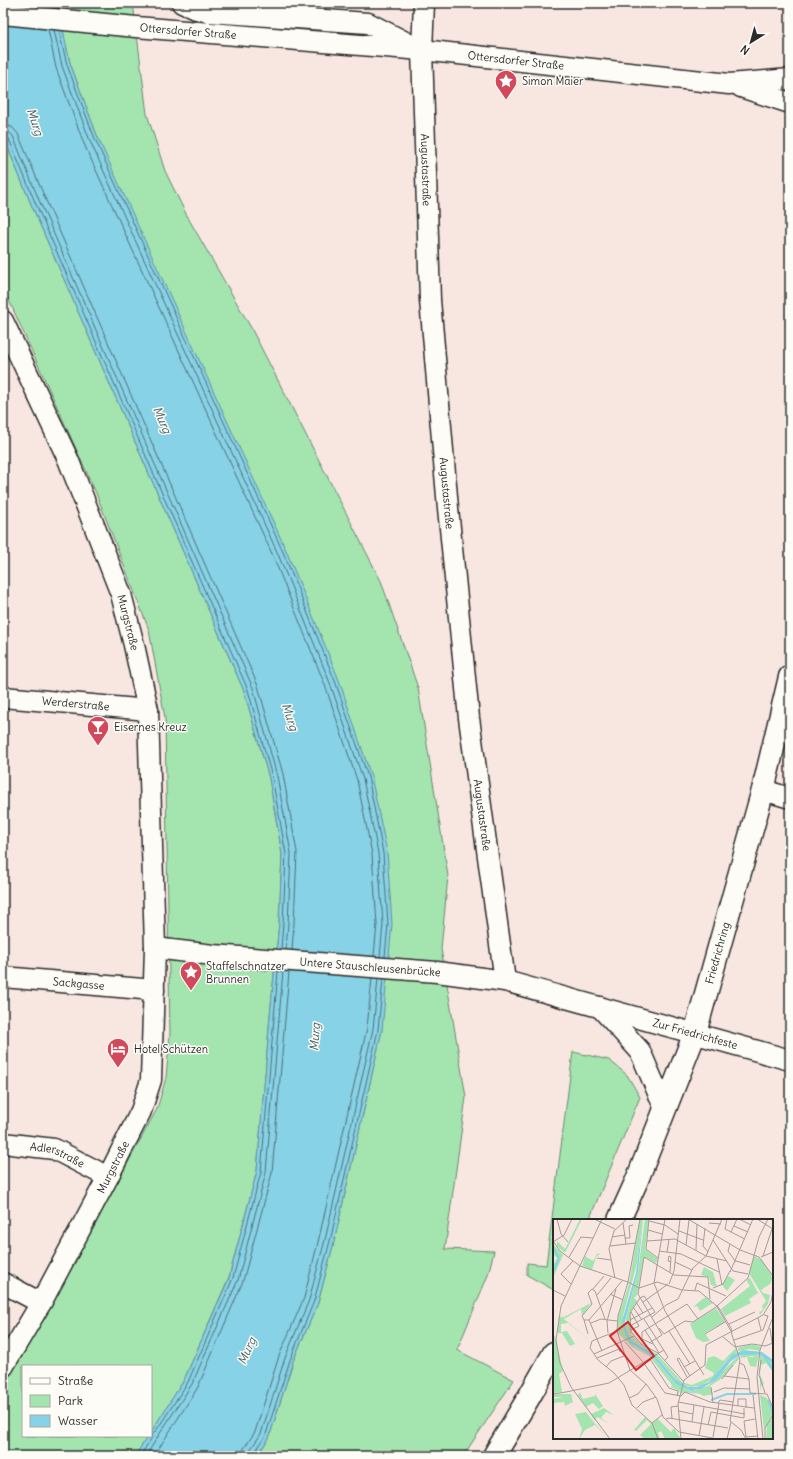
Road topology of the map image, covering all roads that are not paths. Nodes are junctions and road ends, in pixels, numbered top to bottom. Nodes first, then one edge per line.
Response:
1 (182, 3) edge
2 (424, 3) edge
3 (3, 14) edge
4 (422, 50) junction
5 (790, 79) edge
6 (729, 84) junction
7 (790, 103) edge
8 (3, 321) edge
9 (790, 677) edge
10 (3, 697) edge
11 (148, 710) junction
12 (763, 790) junction
13 (790, 798) edge
14 (155, 948) junction
15 (455, 975) joint
16 (3, 977) edge
17 (505, 981) junction
18 (154, 990) junction
19 (600, 1007) junction
20 (695, 1033) junction
21 (790, 1060) edge
22 (665, 1109) junction
23 (3, 1143) edge
24 (108, 1177) junction
25 (619, 1219) edge
26 (3, 1283) edge
27 (41, 1303) junction
28 (553, 1355) edge
29 (3, 1367) edge
30 (498, 1455) edge

1 - 4 street, Ottersdorfer Straße
2 - 4 street, Augustastraße
3 - 4 street, Ottersdorfer Straße
4 - 6 street, Ottersdorfer Straße
4 - 17 street, Augustastraße
5 - 6 street, Ottersdorfer Straße
6 - 7 street, Ottersdorfer Straße
8 - 11 street, Murgstraße
9 - 12 main road, Friedrichring
10 - 11 street, Werderstraße
11 - 14 street, Murgstraße
12 - 13 street
12 - 20 main road, Friedrichring
14 - 15 street, Untere Stauschleusenbrücke
14 - 18 street, Murgstraße
15 - 17 street, Zur Friedrichfeste
16 - 18 street, Sackgasse
17 - 19 street, Zur Friedrichfeste
18 - 24 street, Murgstraße
19 - 20 street, Zur Friedrichfeste
19 - 22 street
20 - 21 street, Zur Friedrichfeste
20 - 22 main road, Friedrichring
22 - 25 main road, Friedrichring
23 - 24 street, Adlerstraße
24 - 27 street, Murgstraße
26 - 27 street
27 - 29 street, Murgstraße
28 - 30 main road

